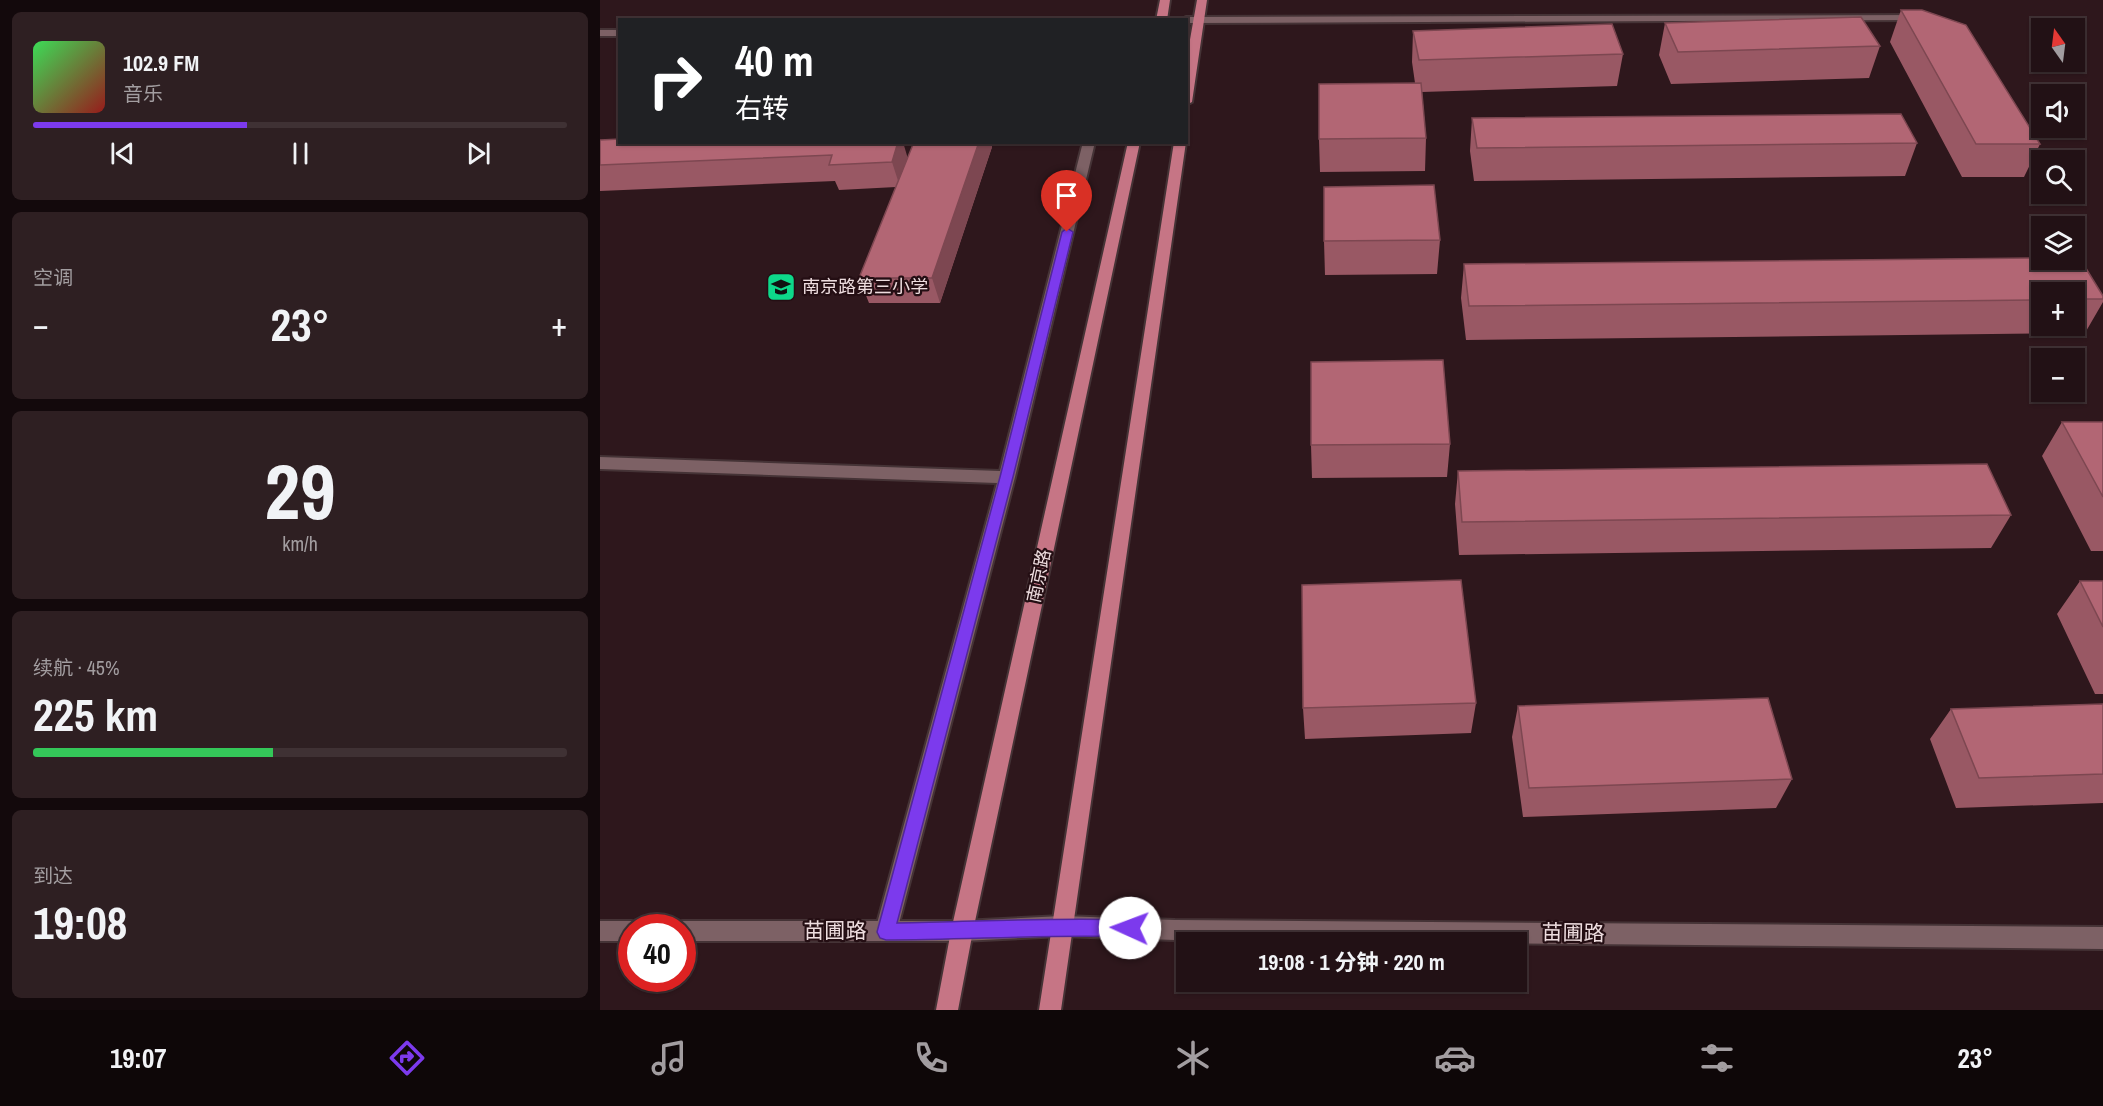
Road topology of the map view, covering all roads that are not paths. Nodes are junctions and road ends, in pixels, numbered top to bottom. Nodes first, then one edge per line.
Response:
1 (1165, 0) edge
2 (1202, 0) edge
3 (1161, 18) edge
4 (1928, 18) edge
5 (1193, 20) edge
6 (600, 33) edge
7 (618, 33) edge
8 (1188, 79) edge
9 (1089, 144) edge
10 (1134, 144) edge
11 (1180, 144) edge
12 (600, 463) edge
13 (1007, 477) junction
14 (1062, 926) junction
15 (600, 931) edge
16 (618, 931) edge
17 (696, 931) edge
18 (962, 931) junction
19 (886, 932) junction
20 (2103, 938) edge
21 (947, 1010) edge
22 (1050, 1010) edge

1 - 3 main road
2 - 5 main road
4 - 5 street
5 - 8 main road
6 - 7 street
9 - 13 street
10 - 18 main road, 南京路
11 - 14 main road
12 - 13 street
13 - 19 street
14 - 18 street, 苗圃路
14 - 20 street, 苗圃路
14 - 22 main road
15 - 16 street
17 - 19 street, 苗圃路
18 - 19 street, 苗圃路
18 - 21 main road, 南京路

